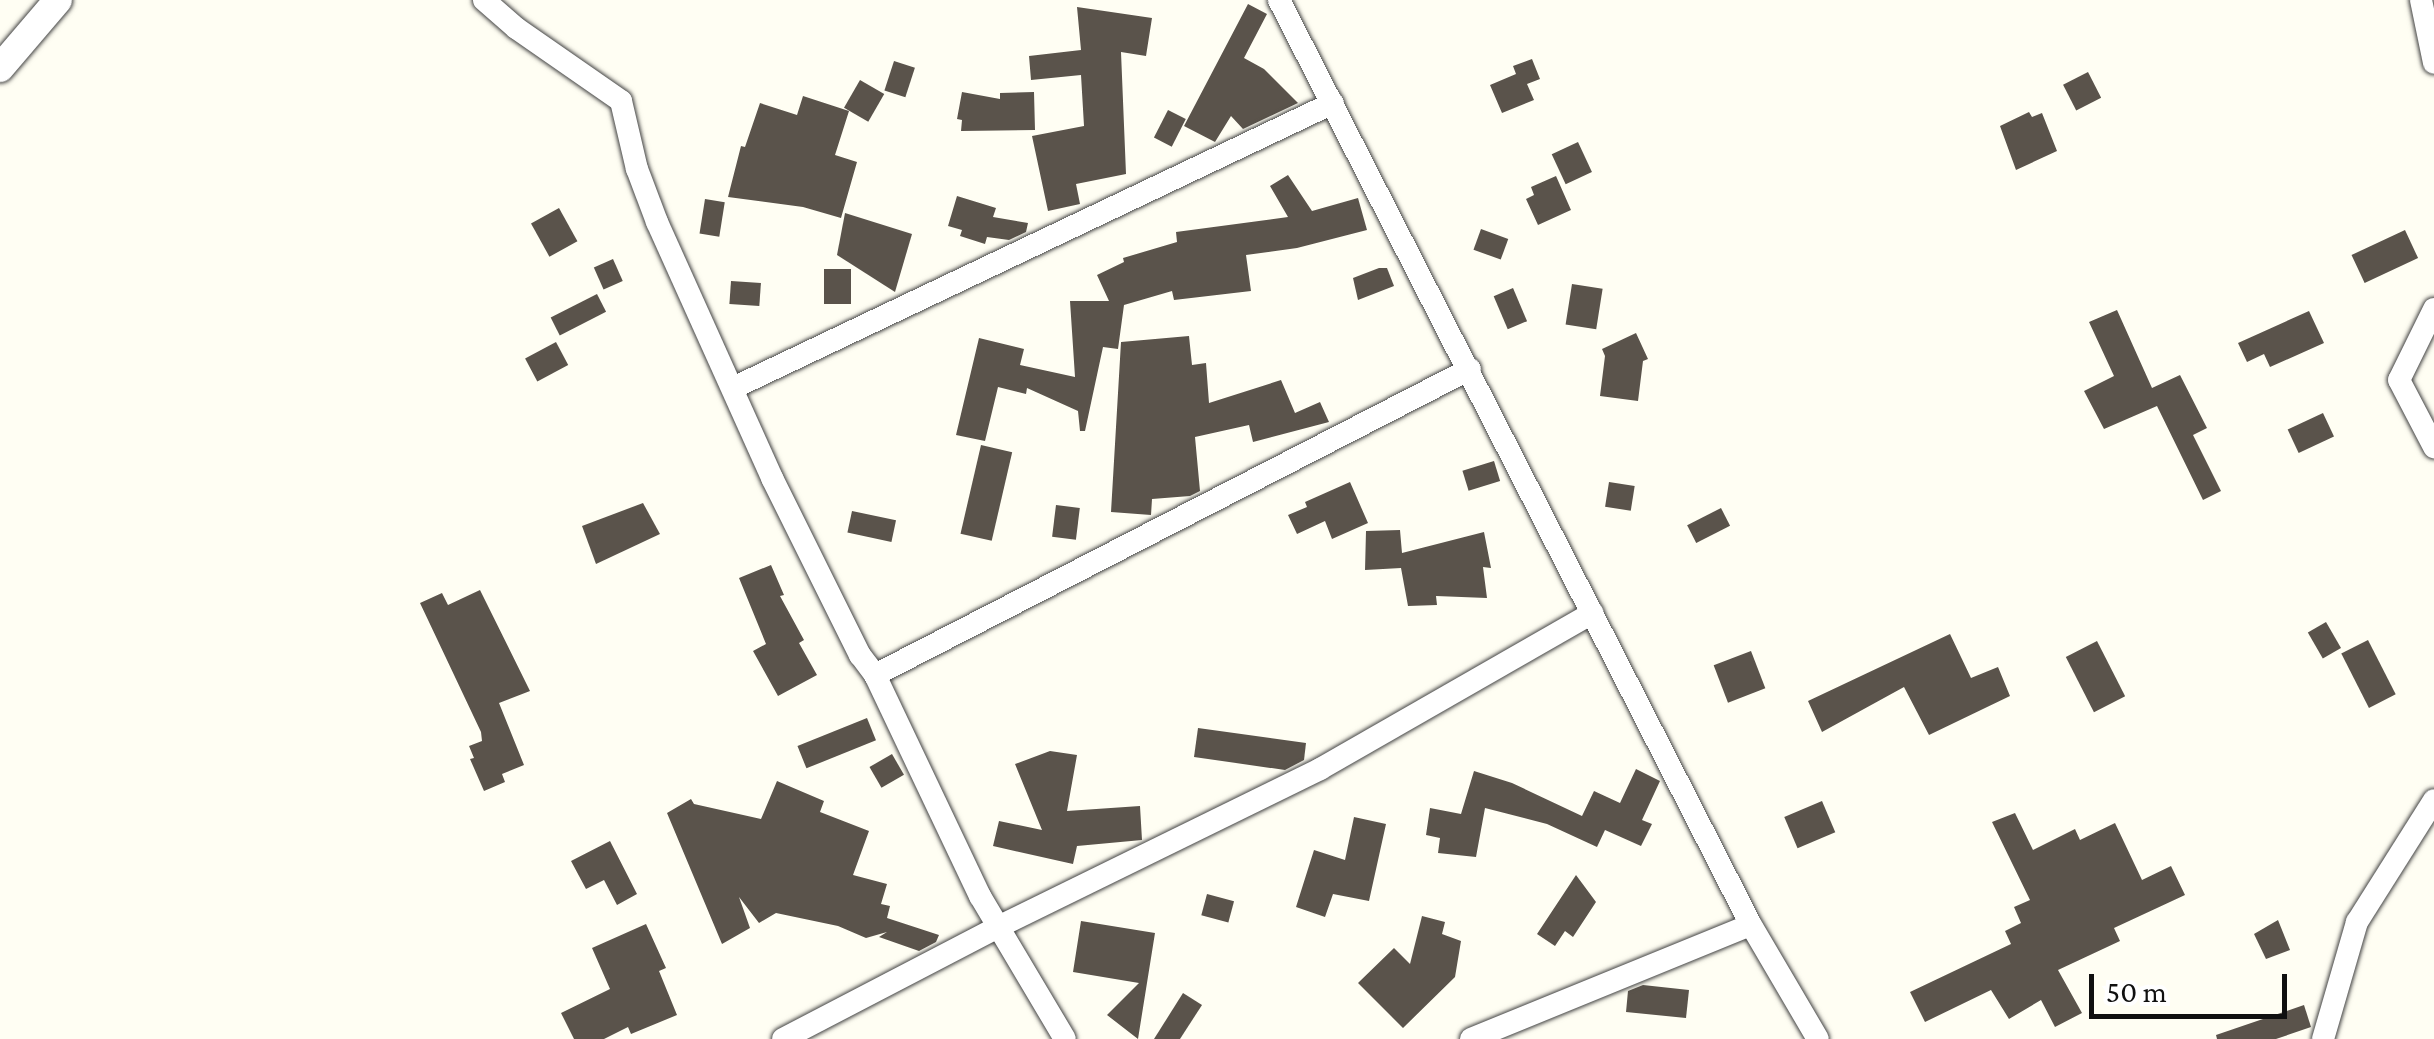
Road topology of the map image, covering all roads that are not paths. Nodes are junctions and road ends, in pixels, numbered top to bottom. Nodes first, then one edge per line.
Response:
1 (58, 0) edge
2 (484, 0) edge
3 (1279, 0) edge
4 (2421, 0) edge
5 (2434, 64) edge
6 (0, 68) edge
7 (1333, 103) junction
8 (2434, 309) edge
9 (1470, 369) junction
10 (732, 388) junction
11 (2434, 447) edge
12 (1592, 614) junction
13 (875, 675) junction
14 (2434, 800) edge
15 (1751, 925) junction
16 (998, 927) junction
17 (783, 1039) edge
18 (1066, 1039) edge
19 (1471, 1039) edge
20 (1818, 1039) edge
21 (2323, 1039) edge

1 - 6 street
2 - 10 street
3 - 7 street
4 - 5 street
7 - 9 street
7 - 10 street
8 - 11 street
9 - 12 street
9 - 13 street
10 - 13 street
12 - 15 street
12 - 16 street
13 - 16 street
14 - 21 street
15 - 19 street
15 - 20 street
16 - 17 street
16 - 18 street

